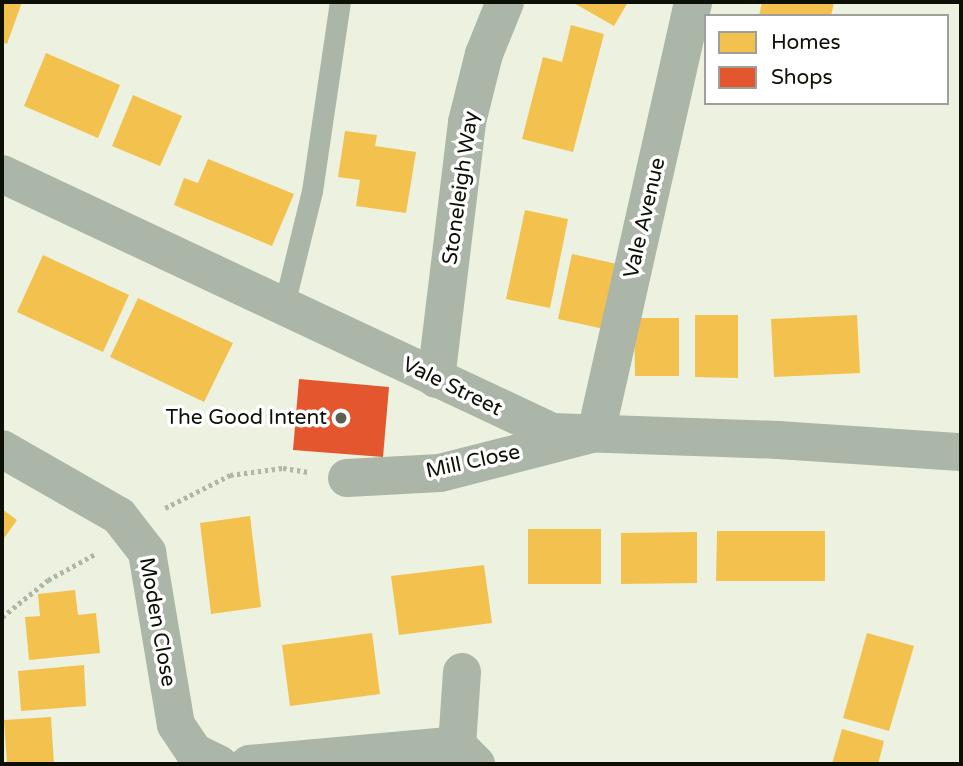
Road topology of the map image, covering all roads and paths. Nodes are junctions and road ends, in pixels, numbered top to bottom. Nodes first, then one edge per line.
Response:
1 (340, 2) edge
2 (505, 2) edge
3 (693, 2) edge
4 (2, 174) edge
5 (284, 305) junction
6 (436, 379) junction
7 (596, 433) junction
8 (2, 449) edge
9 (954, 458) edge
10 (348, 478) dead end
11 (462, 672) dead end
12 (466, 755) edge
13 (219, 764) edge
14 (249, 764) edge

1 - 5 lane
2 - 6 street, Stoneleigh Way
3 - 7 street, Vale Avenue
4 - 5 street, Vale Street
5 - 6 street, Vale Street
6 - 7 street, Vale Street
7 - 9 street, Vale Street
7 - 10 street, Mill Close
8 - 13 street, Moden Close
11 - 12 street
12 - 14 street

